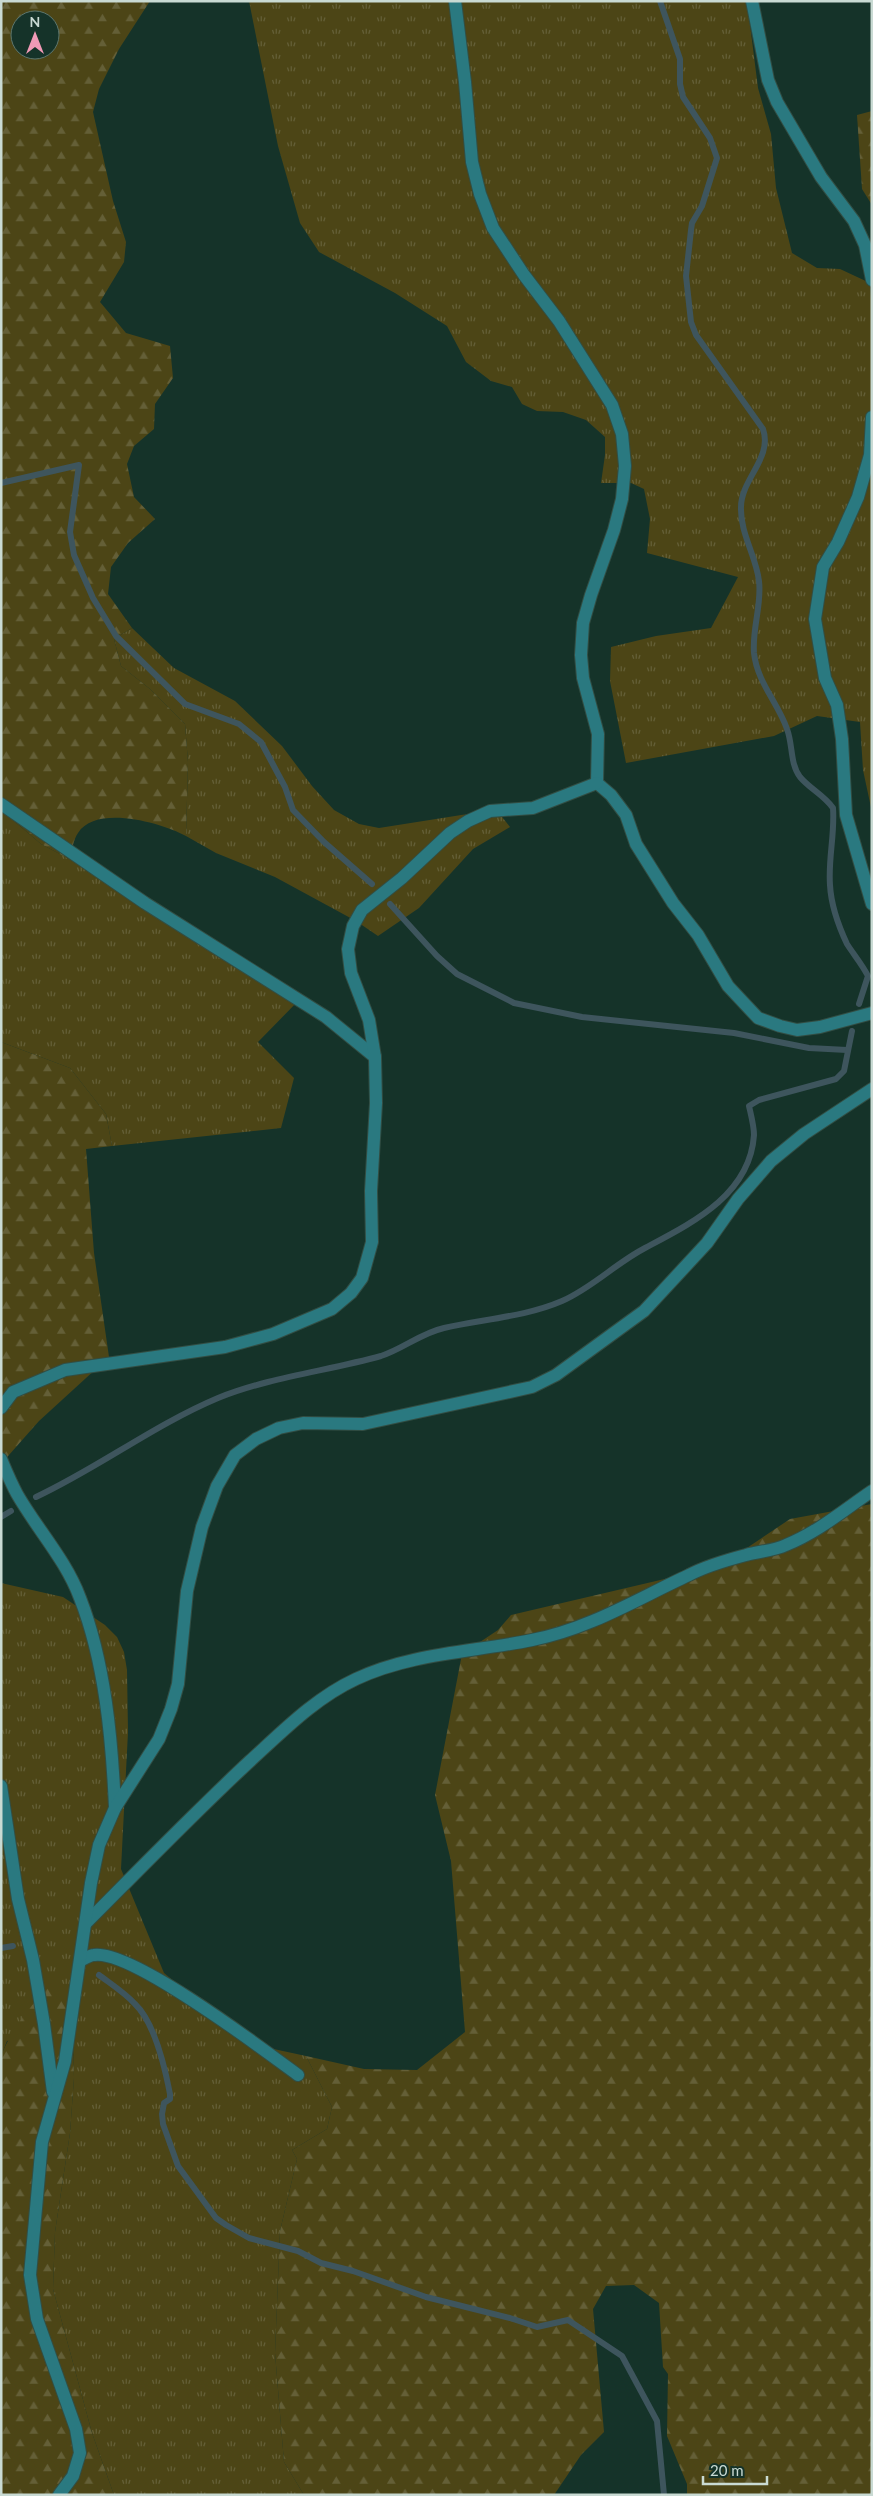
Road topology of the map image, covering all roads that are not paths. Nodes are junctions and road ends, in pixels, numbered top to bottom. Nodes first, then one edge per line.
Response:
1 (455, 1) edge
2 (752, 1) edge
3 (872, 280) edge
4 (872, 417) edge
5 (871, 455) edge
6 (596, 783) junction
7 (1, 804) edge
8 (872, 904) edge
9 (872, 1014) edge
10 (376, 1057) junction
11 (872, 1089) edge
12 (1, 1408) edge
13 (1, 1459) edge
14 (872, 1490) edge
15 (1, 1786) edge
16 (115, 1808) junction
17 (86, 1923) junction
18 (80, 1961) junction
19 (298, 2075) dead end
20 (53, 2097) junction
21 (59, 2495) edge

1 - 6 street
2 - 3 street
4 - 5 street
5 - 8 street
6 - 9 street
6 - 10 street
7 - 10 street
10 - 12 street
11 - 16 street
13 - 16 street
14 - 17 street
15 - 20 street
16 - 17 street
17 - 18 street
18 - 19 street
18 - 20 street
20 - 21 street

